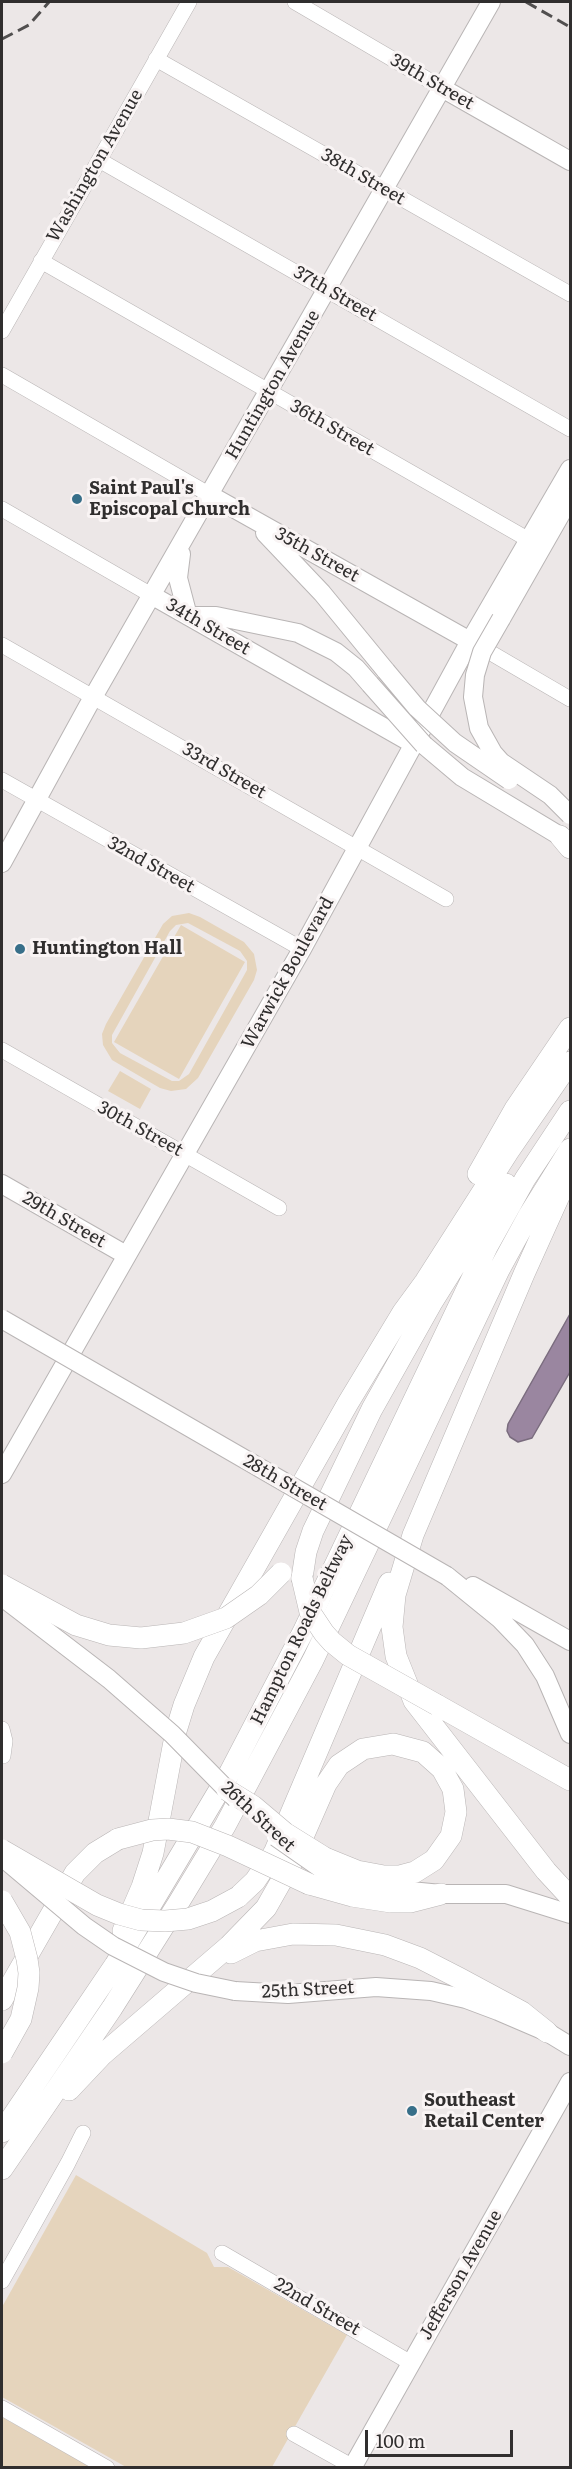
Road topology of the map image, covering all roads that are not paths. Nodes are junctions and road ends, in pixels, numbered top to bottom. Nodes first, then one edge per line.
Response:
1 (189, 2) edge
2 (295, 2) edge
3 (491, 2) edge
4 (156, 59) junction
5 (442, 88) junction
6 (99, 160) junction
7 (570, 161) edge
8 (384, 189) junction
9 (41, 261) junction
10 (328, 290) junction
11 (570, 294) edge
12 (2, 331) edge
13 (2, 375) edge
14 (269, 392) junction
15 (570, 429) edge
16 (570, 469) edge
17 (210, 495) junction
18 (570, 498) edge
19 (2, 509) edge
20 (246, 515) junction
21 (184, 539) junction
22 (529, 540) junction
23 (153, 596) junction
24 (188, 616) junction
25 (471, 641) junction
26 (2, 645) edge
27 (94, 697) junction
28 (570, 699) edge
29 (415, 745) junction
30 (2, 780) edge
31 (37, 800) junction
32 (570, 815) edge
33 (567, 842) edge
34 (359, 848) junction
35 (2, 863) edge
36 (446, 899) dead end
37 (302, 950) junction
38 (570, 1028) edge
39 (2, 1050) edge
40 (570, 1062) edge
41 (570, 1093) edge
42 (570, 1111) edge
43 (570, 1149) edge
44 (184, 1154) junction
45 (570, 1172) edge
46 (2, 1184) edge
47 (279, 1208) dead end
48 (126, 1255) junction
49 (403, 1312) junction
50 (2, 1319) edge
51 (2, 1474) edge
52 (332, 1490) junction
53 (413, 1535) junction
54 (447, 1576) junction
55 (2, 1585) edge
56 (2, 1597) edge
57 (570, 1641) edge
58 (2, 1730) edge
59 (570, 1734) edge
60 (3, 1756) dead end
61 (570, 1780) edge
62 (227, 1790) joint
63 (2, 1850) edge
64 (2, 1858) edge
65 (318, 1870) junction
66 (441, 1894) joint
67 (570, 1897) edge
68 (2, 1901) edge
69 (570, 1914) edge
70 (204, 1968) junction
71 (2, 2000) edge
72 (71, 2031) junction
73 (547, 2032) junction
74 (570, 2046) edge
75 (2, 2053) edge
76 (570, 2082) edge
77 (2, 2132) edge
78 (83, 2133) dead end
79 (2, 2169) edge
80 (2, 2174) edge
81 (222, 2253) dead end
82 (2, 2281) edge
83 (411, 2363) junction
84 (2, 2408) edge
85 (294, 2434) dead end
86 (353, 2467) edge
87 (107, 2468) edge

1 - 4 street, Washington Avenue
2 - 5 street, 39th Street
3 - 5 main road, Huntington Avenue
4 - 6 street, Washington Avenue
4 - 8 street, 38th Street
5 - 7 main road, 39th Street
5 - 8 main road, Huntington Avenue
6 - 9 street, Washington Avenue
6 - 10 street, 37th Street
8 - 10 main road, Huntington Avenue
8 - 11 street, 38th Street
9 - 12 street, Washington Avenue
9 - 14 street, 36th Street
10 - 14 main road, Huntington Avenue
10 - 15 street, 37th Street
13 - 17 street, 35th Street
14 - 17 main road, Huntington Avenue
14 - 22 street, 36th Street
16 - 22 main road, Warwick Boulevard
17 - 20 main road, 35th Street
17 - 21 main road, Huntington Avenue
18 - 32 main road, bridge
19 - 23 street, 34th Street
20 - 25 main road, 35th Street
20 - 32 main road, bridge
21 - 23 main road, Huntington Avenue
21 - 24 main road
22 - 25 main road, Warwick Boulevard
23 - 24 main road, 34th Street
23 - 27 main road, Huntington Avenue
24 - 29 main road, 34th Street
24 - 33 main road, bridge
25 - 28 street, 35th Street
25 - 29 main road, Warwick Boulevard
26 - 27 street, 33rd Street
27 - 31 main road, Huntington Avenue
27 - 34 street, 33rd Street
29 - 34 main road, Warwick Boulevard
30 - 31 street, 32nd Street
31 - 35 main road, Huntington Avenue
31 - 37 street, 32nd Street
34 - 36 street, 33rd Street
34 - 37 main road, Warwick Boulevard
37 - 44 main road, Warwick Boulevard
38 - 49 highway
39 - 44 street, 30th Street
40 - 49 highway
41 - 52 highway
42 - 72 highway, Hampton Roads Beltway
43 - 79 highway, Hampton Roads Beltway
44 - 47 street, 30th Street
44 - 48 main road, Warwick Boulevard
45 - 53 highway
46 - 48 main road, 29th Street
48 - 51 main road, Warwick Boulevard
49 - 72 highway
50 - 54 main road, 28th Street, bridge
52 - 55 highway, bridge
52 - 61 highway, bridge
53 - 63 highway, bridge
53 - 67 highway
54 - 57 main road, 28th Street
54 - 59 main road
56 - 62 main road, 26th Street, bridge
58 - 60 street
62 - 65 highway, bridge
64 - 73 main road, 25th Street, bridge
65 - 66 highway
65 - 70 highway
65 - 71 highway, bridge
66 - 69 main road
68 - 75 highway, bridge
70 - 73 highway
70 - 80 highway
72 - 77 highway, Hampton Roads Beltway
73 - 74 main road, 25th Street
76 - 83 main road, Jefferson Avenue
78 - 82 street
81 - 83 street, 22nd Street
83 - 86 main road, Jefferson Avenue
84 - 87 street
85 - 86 street

